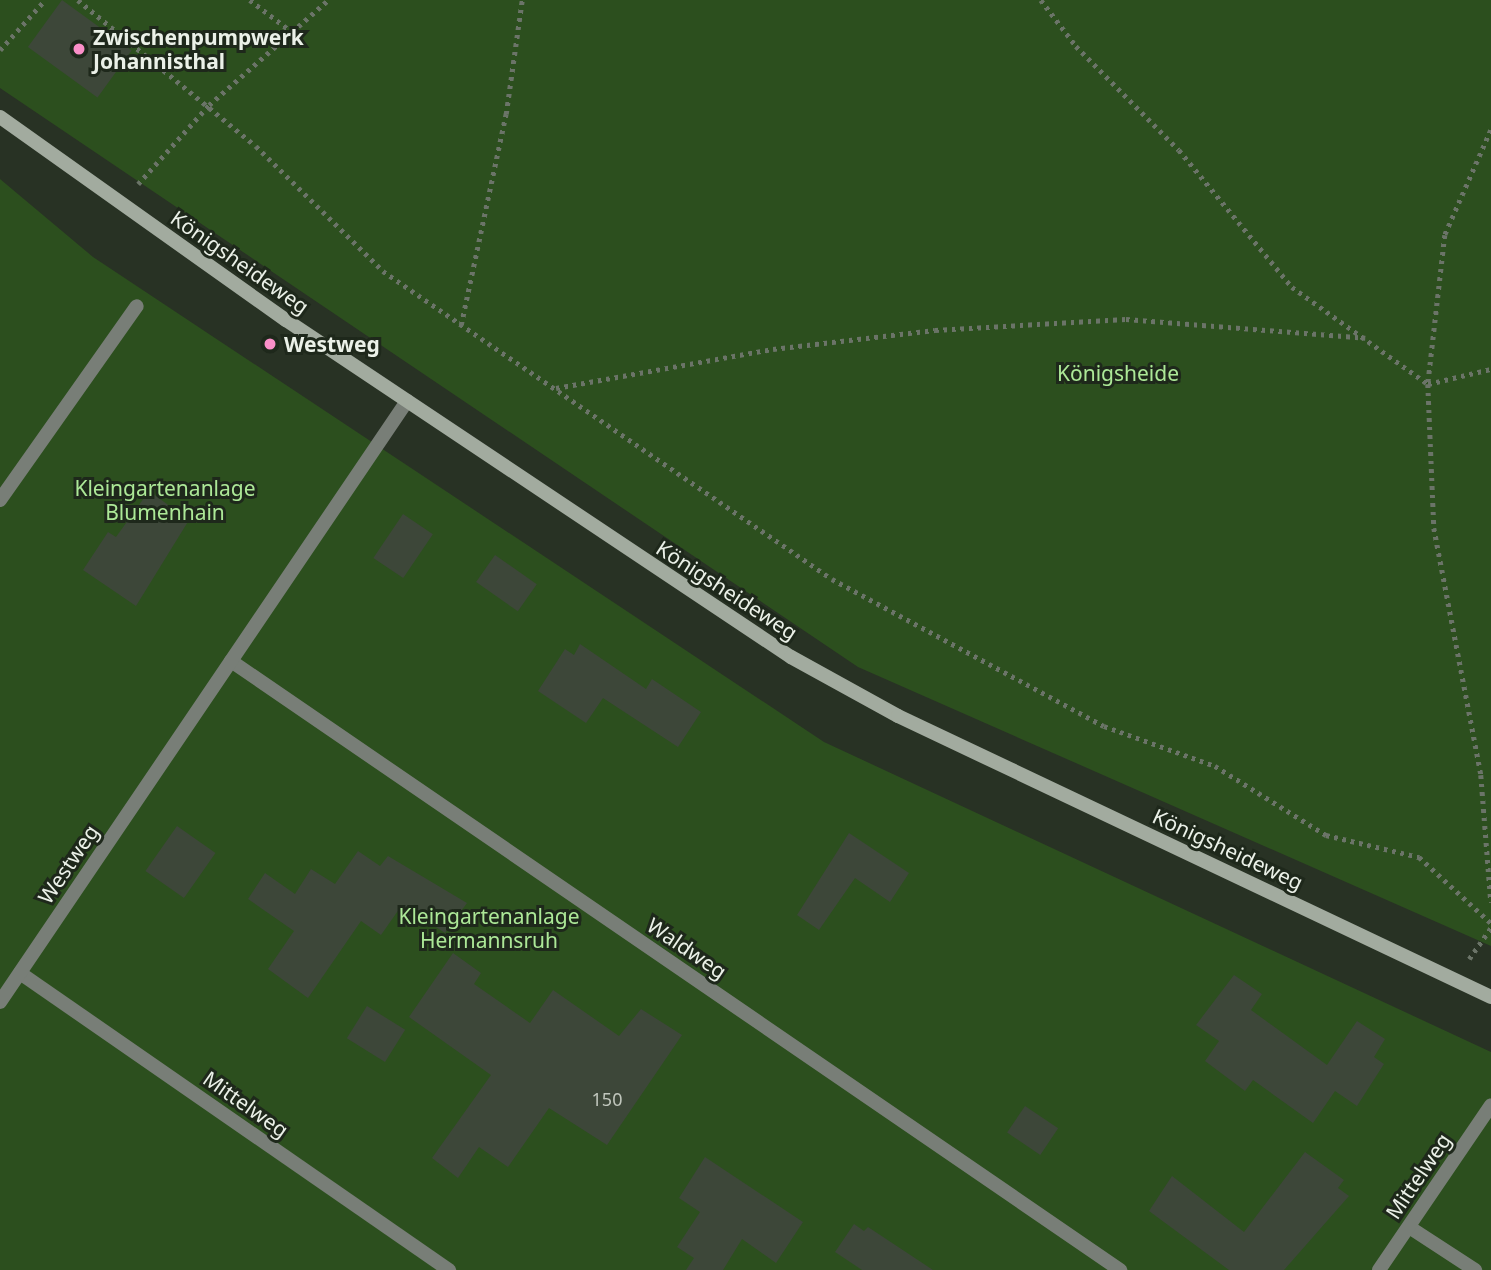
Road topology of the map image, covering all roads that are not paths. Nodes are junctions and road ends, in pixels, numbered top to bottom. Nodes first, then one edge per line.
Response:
1 (0, 117) edge
2 (137, 306) dead end
3 (407, 401) junction
4 (0, 500) edge
5 (231, 661) junction
6 (20, 973) junction
7 (1491, 997) edge
8 (0, 1002) edge
9 (1491, 1105) edge
10 (1409, 1227) junction
11 (449, 1270) edge
12 (1120, 1270) edge
13 (1380, 1270) edge
14 (1475, 1270) edge

1 - 3 street, Königsheideweg
2 - 4 lane
3 - 5 lane, Westweg
3 - 7 street, Königsheideweg
5 - 6 lane, Westweg
5 - 12 lane, Waldweg
6 - 8 lane, Westweg
6 - 11 lane, Mittelweg
9 - 10 lane, Mittelweg
10 - 13 lane, Mittelweg
10 - 14 lane

